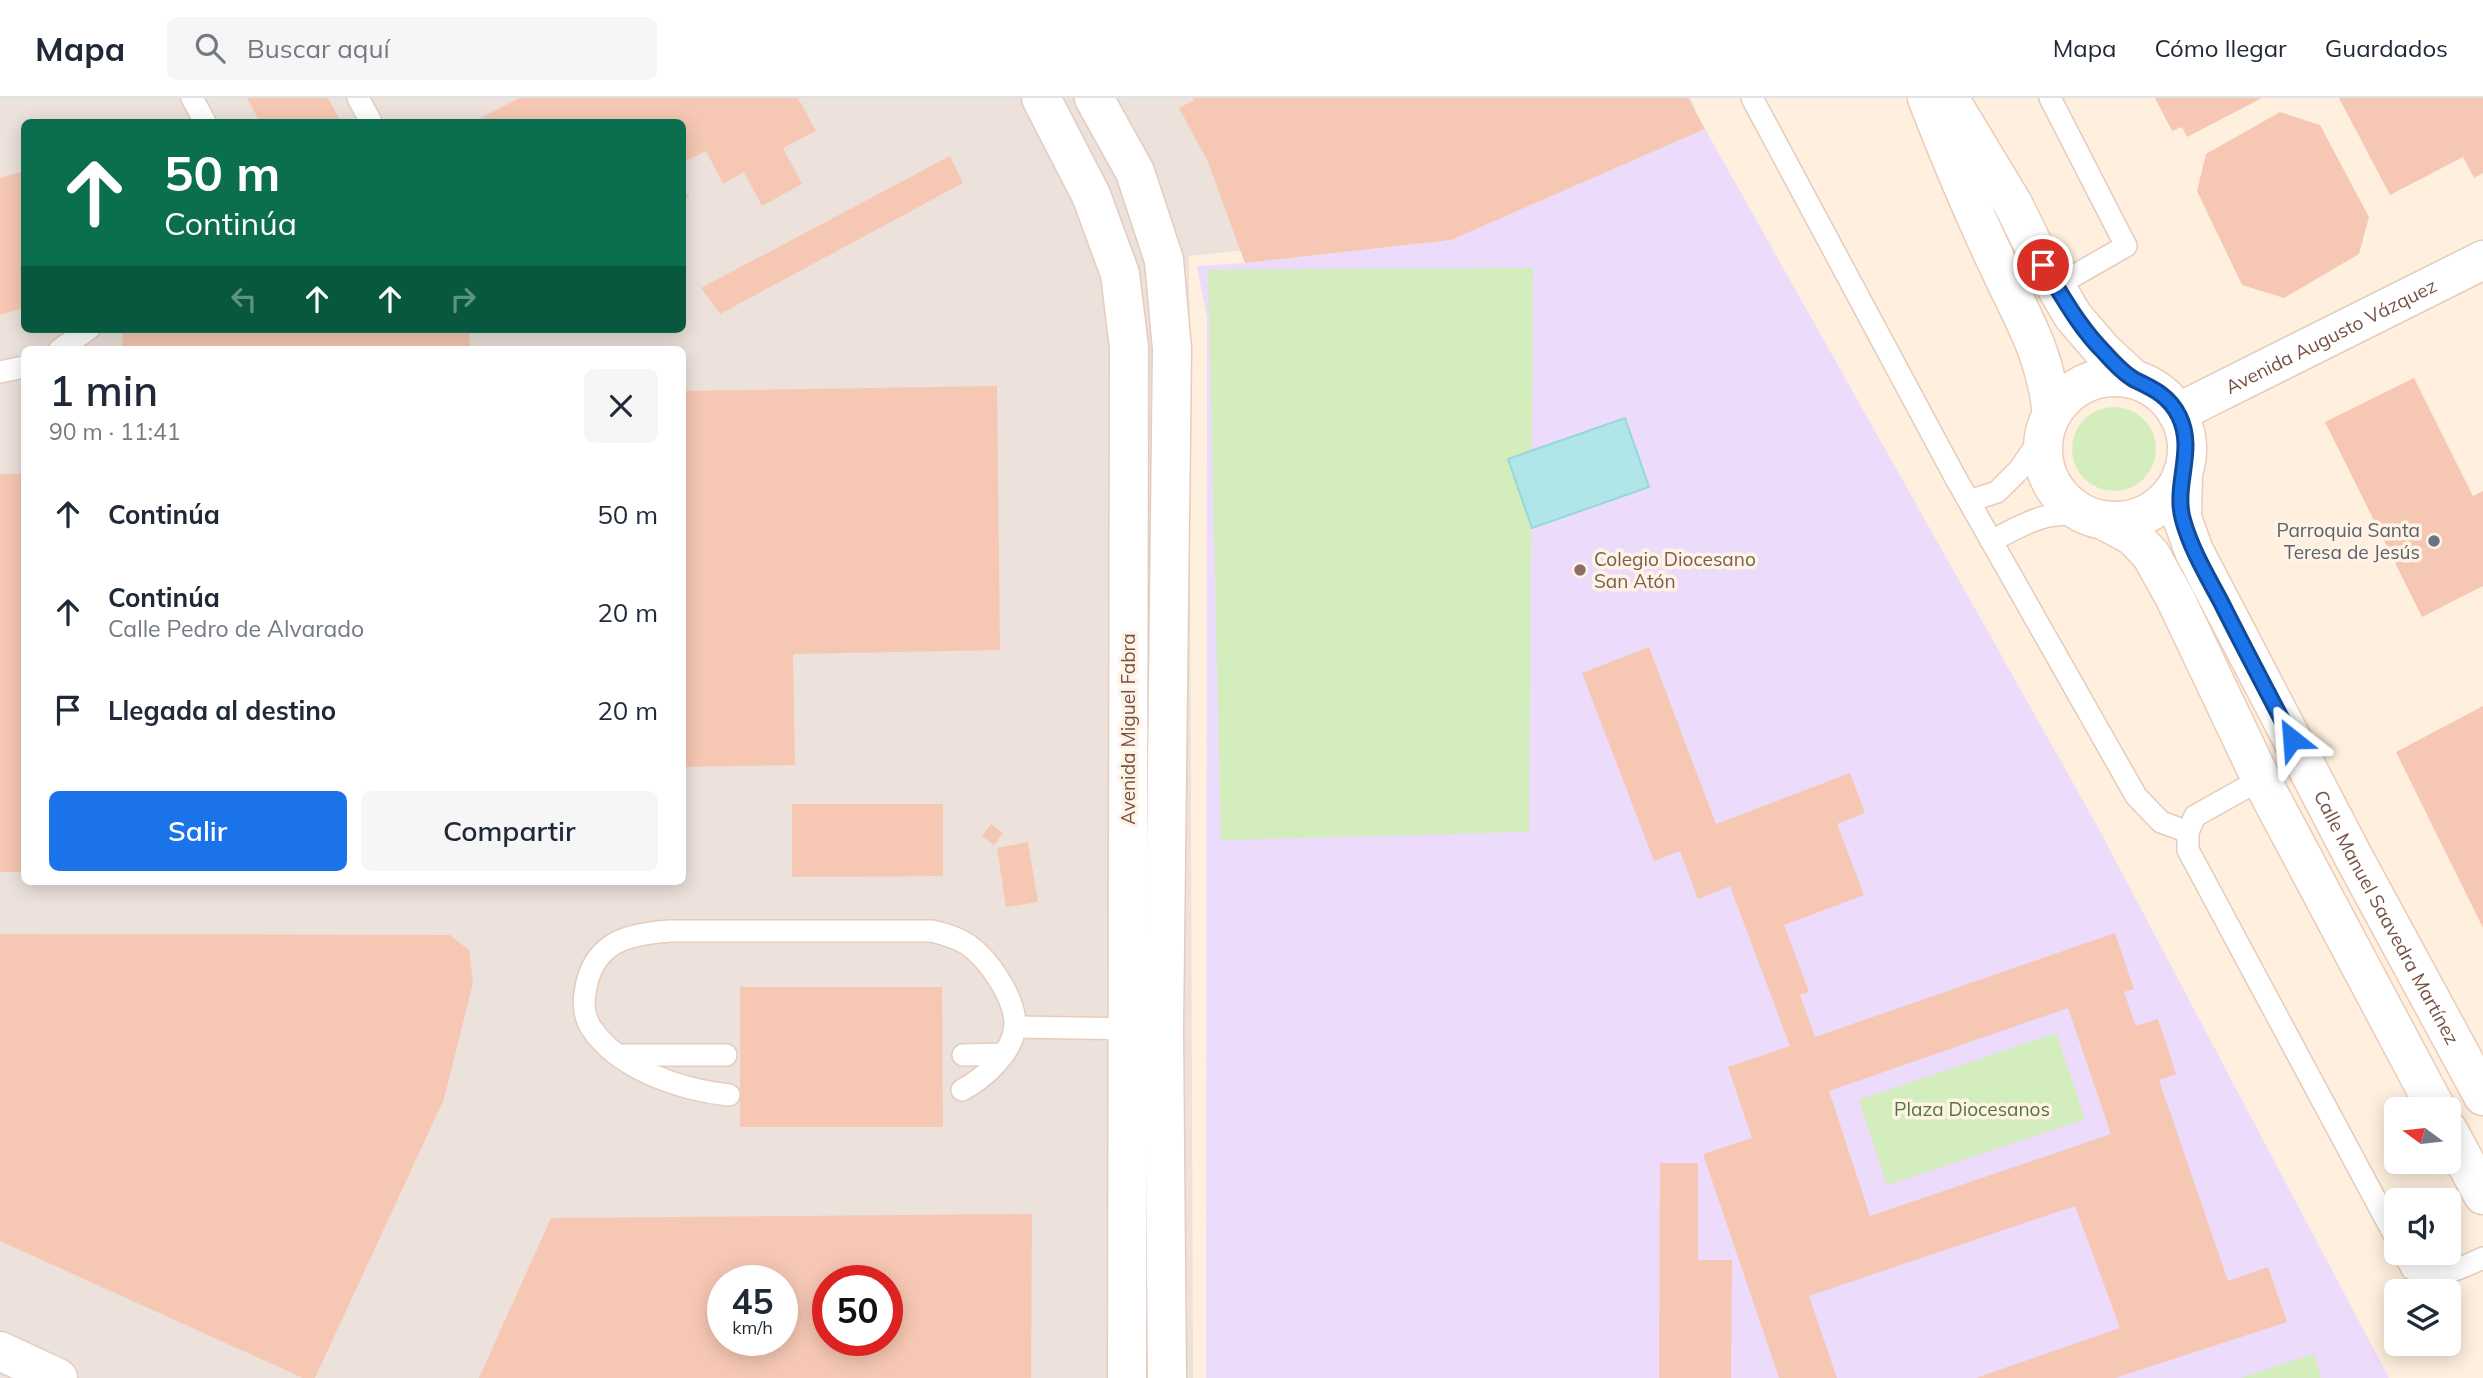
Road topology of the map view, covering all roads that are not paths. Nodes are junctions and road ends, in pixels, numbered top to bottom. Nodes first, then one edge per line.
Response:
1 (192, 98) edge
2 (358, 98) edge
3 (1041, 98) edge
4 (1094, 98) edge
5 (1752, 98) edge
6 (1927, 98) edge
7 (1949, 98) edge
8 (2050, 98) edge
9 (203, 119) edge
10 (369, 119) edge
11 (2483, 260) edge
12 (2056, 286) junction
13 (83, 333) edge
14 (65, 346) edge
15 (21, 368) edge
16 (0, 372) edge
17 (2133, 379) junction
18 (2177, 413) junction
19 (2049, 423) junction
20 (2183, 472) junction
21 (1969, 500) junction
22 (2094, 517) junction
23 (1991, 541) junction
24 (2261, 779) junction
25 (2188, 832) junction
26 (1015, 1027) junction
27 (1126, 1029) junction
28 (1164, 1029) junction
29 (1004, 1054) junction
30 (618, 1055) junction
31 (726, 1055) dead end
32 (963, 1055) dead end
33 (962, 1090) dead end
34 (729, 1095) dead end
35 (2483, 1096) edge
36 (2430, 1097) edge
37 (2461, 1154) edge
38 (2483, 1195) edge
39 (2384, 1216) edge
40 (2483, 1258) edge
41 (2410, 1265) edge
42 (0, 1351) edge
43 (58, 1378) edge
44 (1127, 1378) edge
45 (1167, 1378) edge

1 - 9 lane
2 - 10 lane
3 - 27 street, Avenida Miguel Fabra
4 - 28 street, Avenida Miguel Fabra
5 - 21 lane
6 - 19 street
7 - 12 street
8 - 12 lane
11 - 18 street, Avenida Augusto Vázquez
12 - 17 street
13 - 14 lane
15 - 16 lane
17 - 18 street
17 - 19 street
18 - 20 street
19 - 21 lane
19 - 22 street
20 - 22 street
20 - 35 street, Calle Manuel Saavedra Martínez
21 - 23 lane
22 - 23 lane
22 - 24 street
23 - 25 lane
24 - 25 lane
24 - 36 street
25 - 39 lane
26 - 27 lane
26 - 29 lane
26 - 30 lane
27 - 28 lane
27 - 44 street, Avenida Miguel Fabra
28 - 45 street, Avenida Miguel Fabra
29 - 32 lane
29 - 33 lane
30 - 31 lane
30 - 34 lane
37 - 38 street
40 - 41 lane
42 - 43 street

